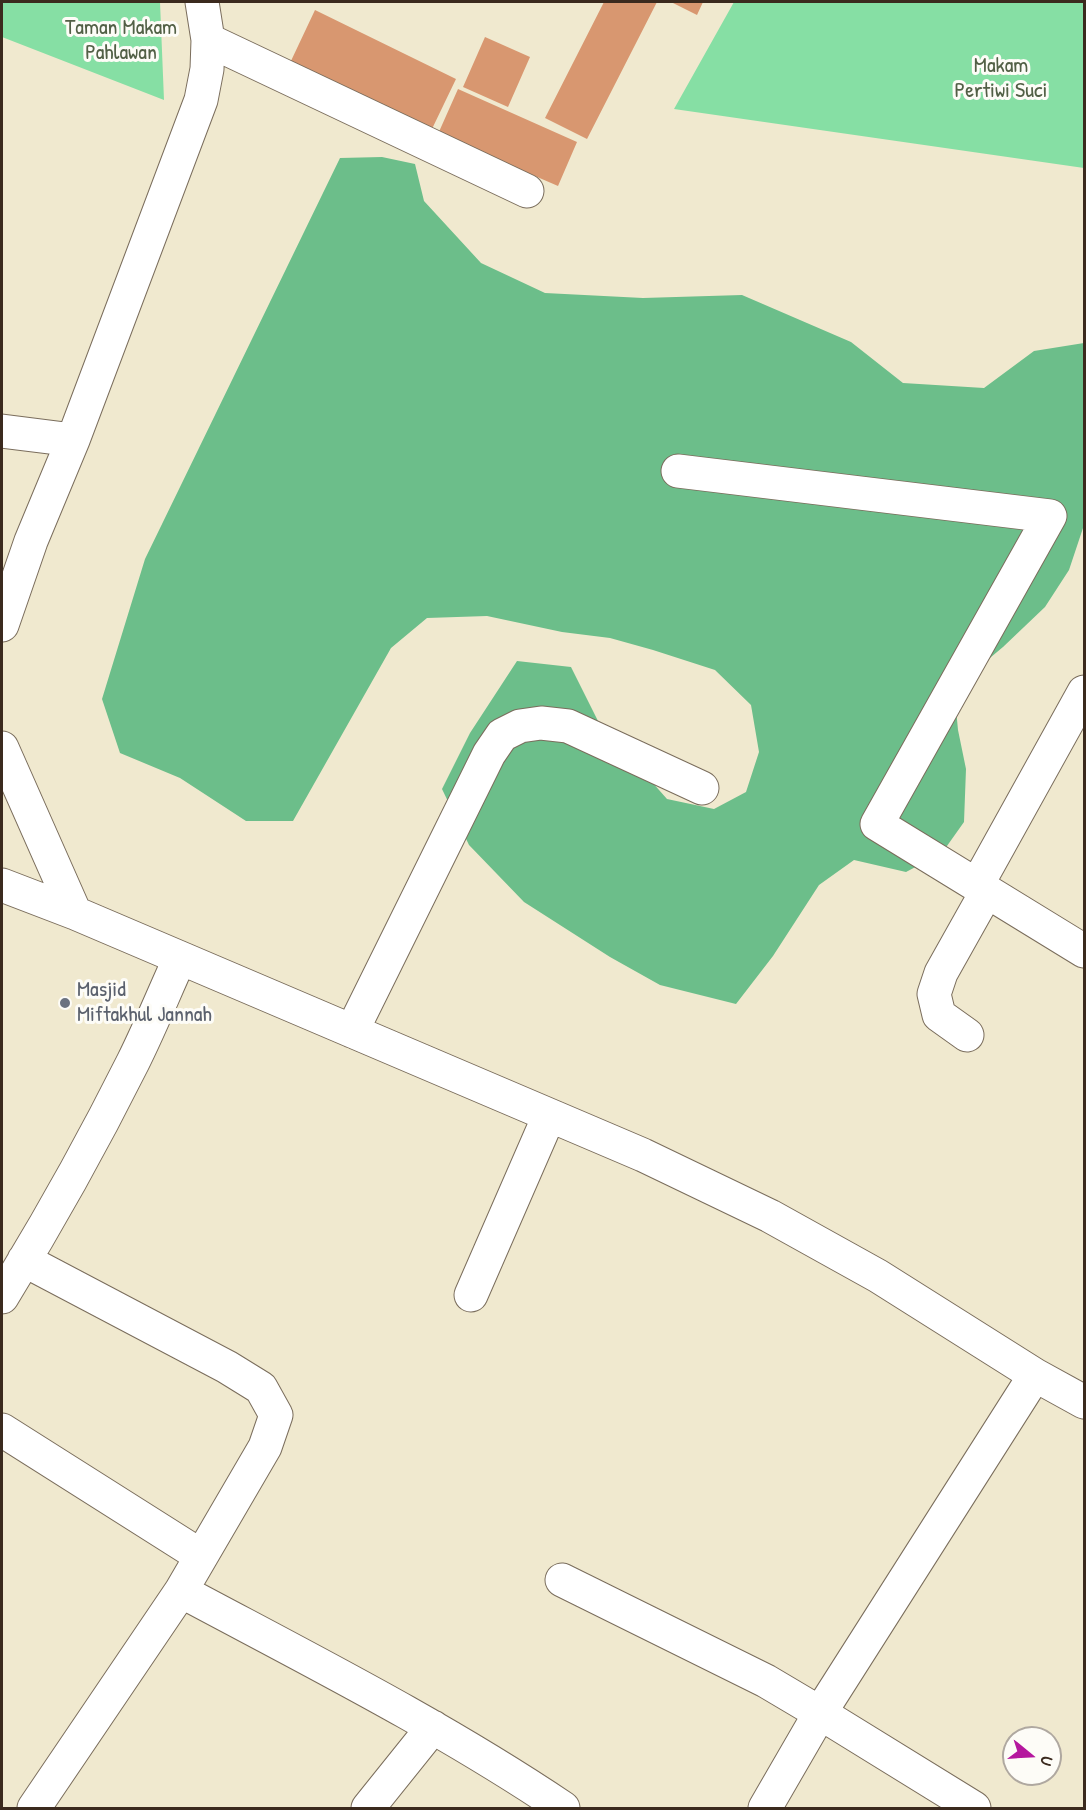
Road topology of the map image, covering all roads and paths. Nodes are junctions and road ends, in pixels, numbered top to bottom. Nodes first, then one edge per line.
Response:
1 (202, 2) edge
2 (208, 40) junction
3 (527, 191) dead end
4 (2, 431) edge
5 (73, 440) junction
6 (678, 471) dead end
7 (2, 625) edge
8 (1084, 692) edge
9 (2, 748) edge
10 (702, 788) dead end
11 (2, 885) edge
12 (982, 888) junction
13 (75, 912) junction
14 (1084, 951) edge
15 (180, 958) junction
16 (352, 1031) junction
17 (967, 1035) dead end
18 (549, 1116) junction
19 (24, 1260) junction
20 (471, 1295) dead end
21 (2, 1297) edge
22 (1035, 1375) junction
23 (1084, 1402) edge
24 (2, 1430) edge
25 (201, 1556) junction
26 (562, 1580) dead end
27 (181, 1591) junction
28 (820, 1713) junction
29 (433, 1726) junction
30 (34, 1809) edge
31 (368, 1809) edge
32 (563, 1809) edge
33 (765, 1809) edge
34 (974, 1809) edge

1 - 2 street
2 - 3 street
2 - 5 street
4 - 5 street
5 - 7 street
6 - 12 street
8 - 12 street
9 - 13 street
10 - 16 street
11 - 13 street
12 - 14 street
12 - 17 street
13 - 15 street
15 - 16 street
15 - 19 street
16 - 18 street
18 - 20 street
18 - 22 street
19 - 21 street
19 - 25 street
22 - 23 street
22 - 28 street
24 - 25 street
25 - 27 street
26 - 28 street
27 - 29 street
27 - 30 street
28 - 33 street
28 - 34 street
29 - 31 street
29 - 32 street

